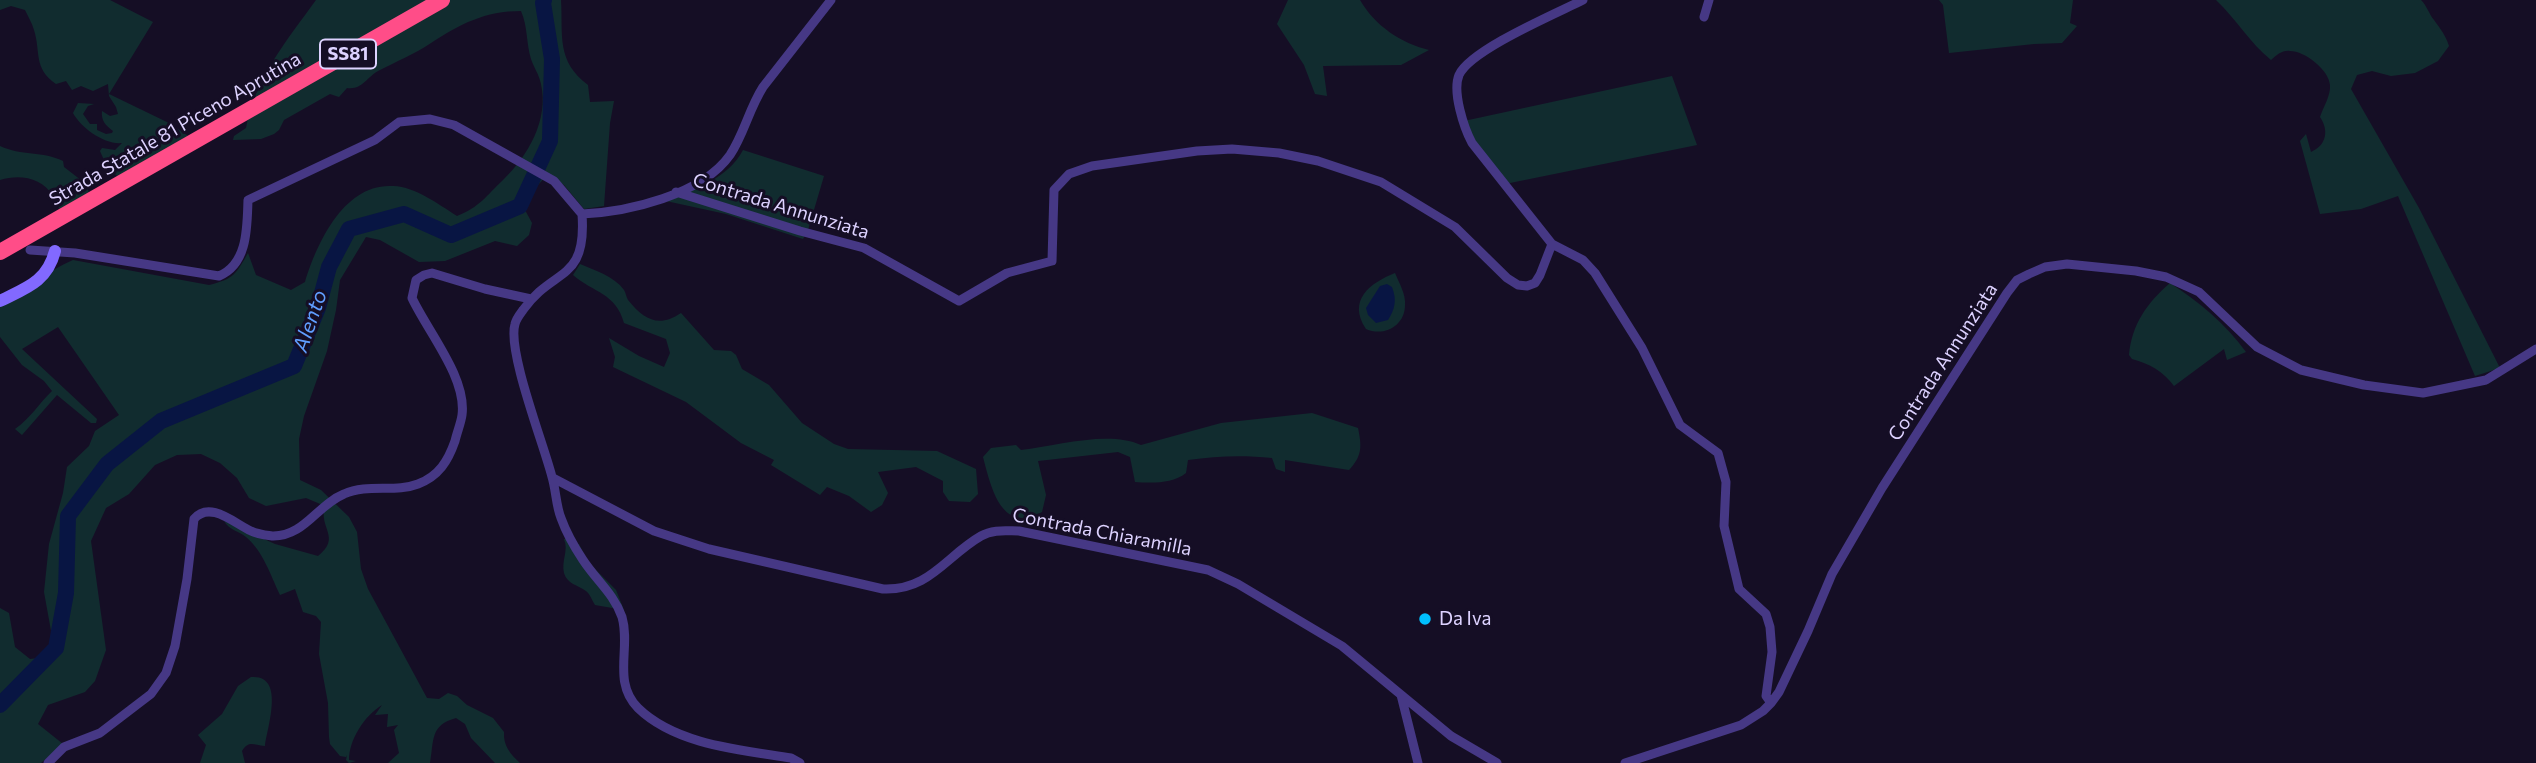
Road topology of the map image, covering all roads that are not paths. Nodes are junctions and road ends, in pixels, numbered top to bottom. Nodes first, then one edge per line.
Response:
1 (442, 0) edge
2 (831, 0) edge
3 (1583, 0) edge
4 (1709, 0) edge
5 (1704, 17) dead end
6 (676, 192) junction
7 (582, 214) junction
8 (1552, 244) junction
9 (30, 250) dead end
10 (55, 251) junction
11 (0, 252) edge
12 (531, 299) junction
13 (0, 301) edge
14 (2536, 349) edge
15 (553, 478) junction
16 (1401, 695) junction
17 (1770, 703) junction
18 (48, 763) edge
19 (800, 763) edge
20 (1418, 763) edge
21 (1497, 763) edge
22 (1625, 763) edge

1 - 11 highway, Strada Statale 81 Piceno Aprutina / SS81
2 - 6 street, Contrada Annunziata
3 - 8 street
4 - 5 street
6 - 7 street, Contrada Annunziata
6 - 8 street, Contrada Annunziata
7 - 10 street
7 - 12 street
8 - 17 street
9 - 10 street
10 - 13 street
12 - 15 street
12 - 18 street
14 - 17 street, Contrada Annunziata
15 - 16 street, Contrada Chiaramilla
15 - 19 street
16 - 20 street
16 - 21 street, Contrada Chiaramilla
17 - 22 street, Contrada Annunziata

